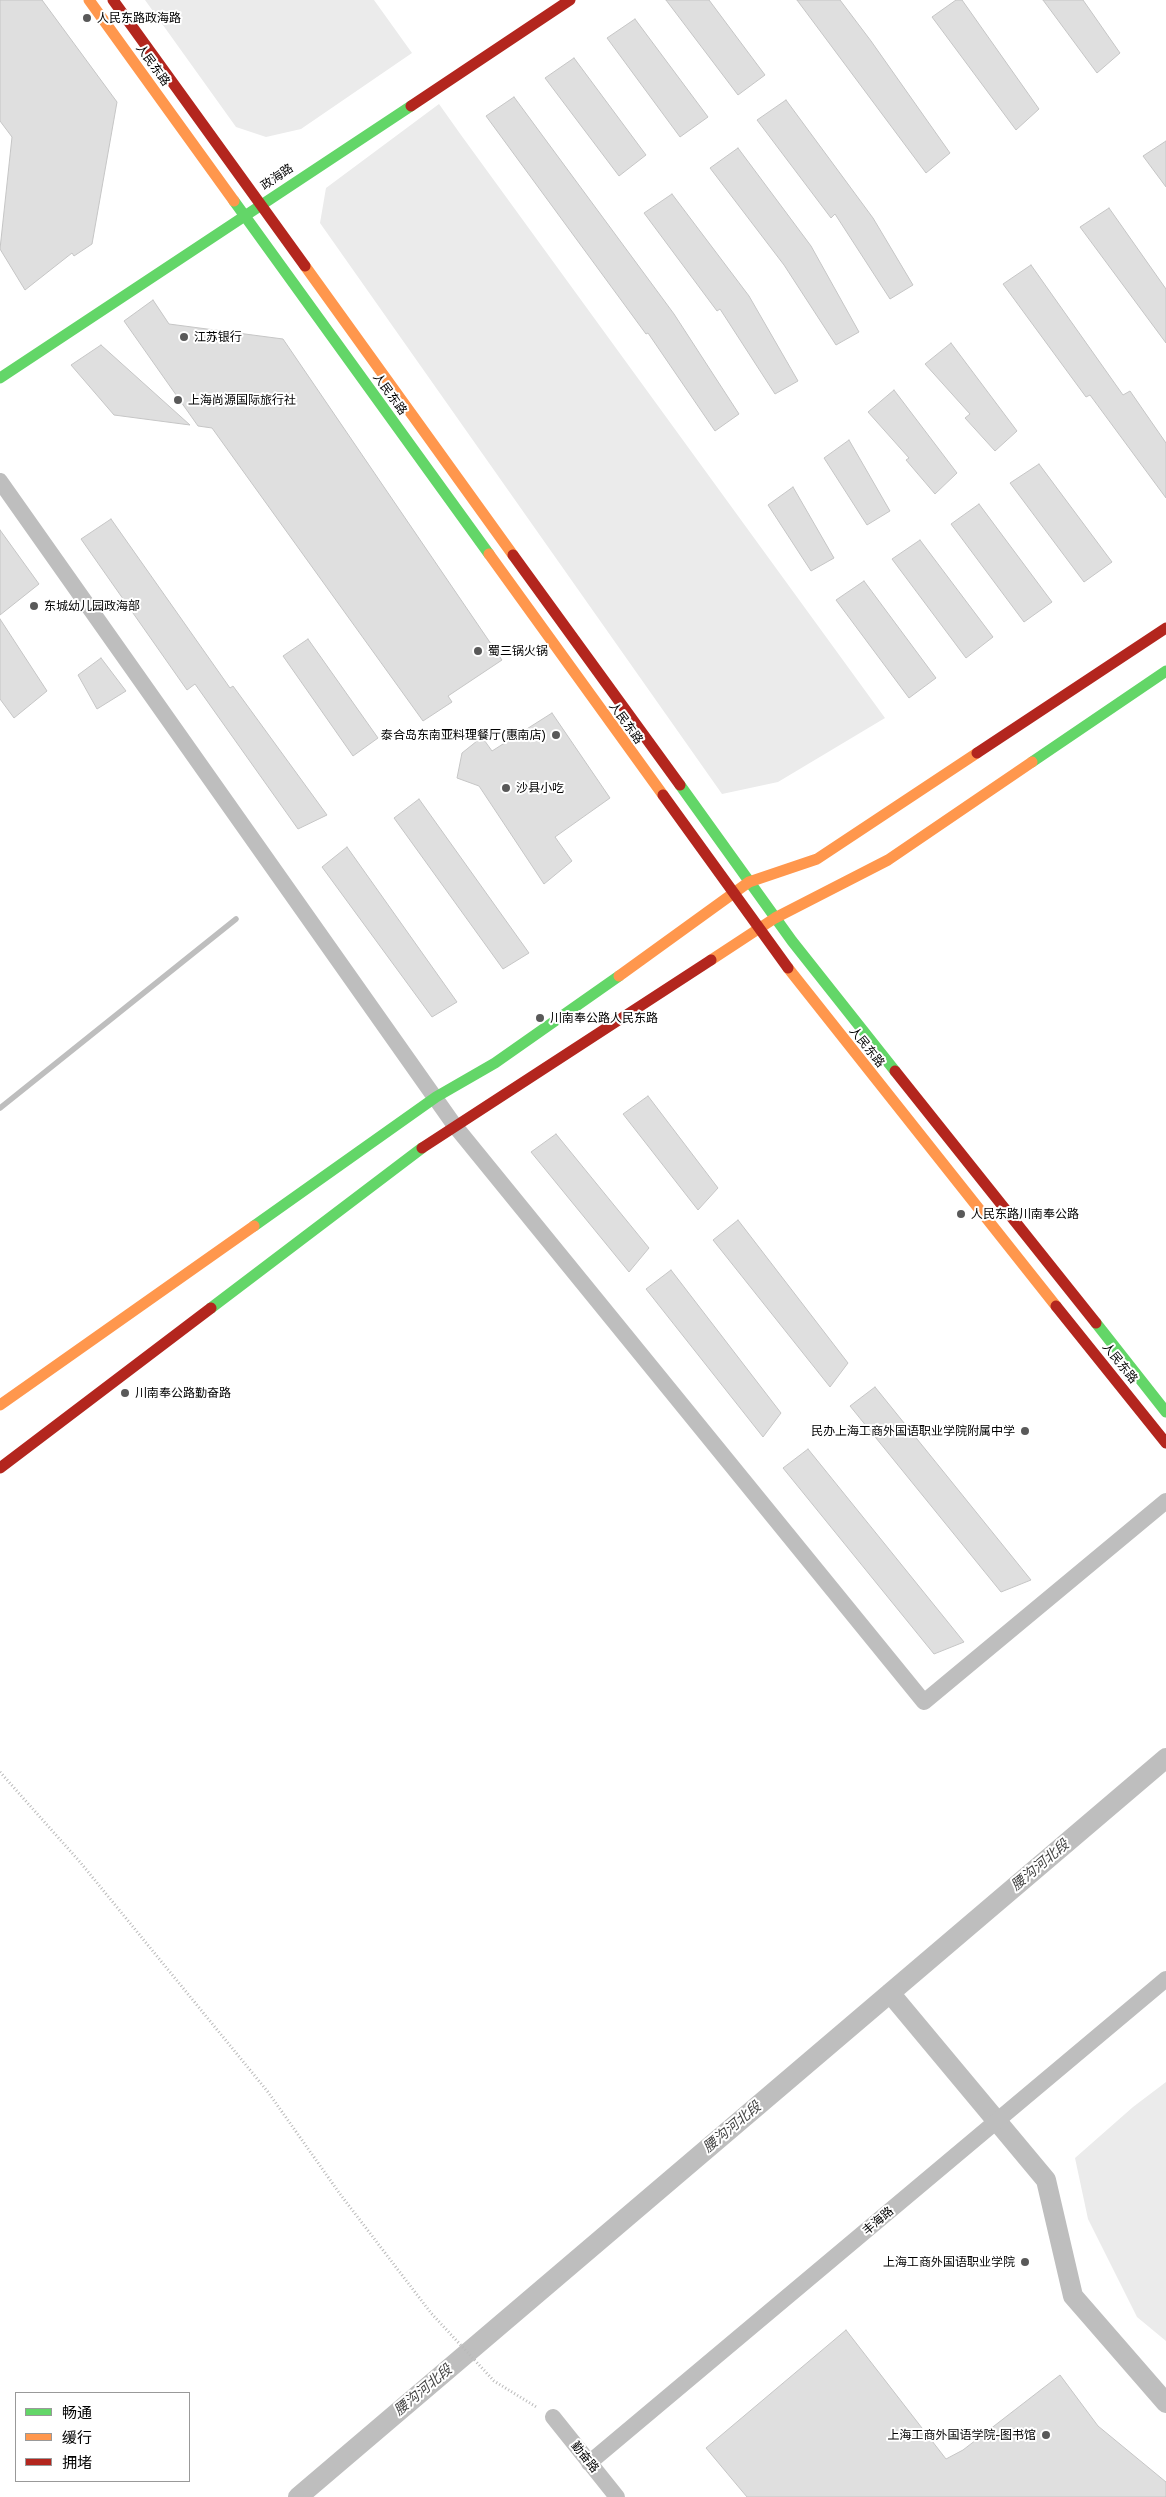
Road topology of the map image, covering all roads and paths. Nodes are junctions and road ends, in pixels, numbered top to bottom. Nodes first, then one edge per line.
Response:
1 (89, 0) edge
2 (112, 0) edge
3 (570, 0) edge
4 (260, 205) junction
5 (244, 216) junction
6 (0, 378) edge
7 (0, 481) edge
8 (1166, 628) edge
9 (1166, 671) edge
10 (749, 882) junction
11 (733, 893) junction
12 (775, 918) junction
13 (759, 929) junction
14 (436, 1097) junction
15 (455, 1126) junction
16 (0, 1405) edge
17 (1166, 1412) edge
18 (1166, 1443) edge
19 (0, 1468) edge
20 (1166, 1502) edge
21 (0, 1772) edge
22 (1166, 1979) edge
23 (553, 2417) joint
24 (589, 2463) junction
25 (617, 2497) edge

1 - 5 street, 人民东路
2 - 4 street, 人民东路
3 - 4 street, 政海路
4 - 5 street, 政海路
4 - 10 street, 人民东路
5 - 6 street, 政海路
5 - 11 street, 人民东路
7 - 14 street
8 - 10 street
9 - 12 street
10 - 11 street
10 - 12 street, 人民东路
11 - 13 street, 人民东路
11 - 14 street
12 - 13 street
12 - 17 street, 人民东路
13 - 15 street
13 - 18 street, 人民东路
14 - 15 street
14 - 16 street
15 - 19 street
15 - 20 street
21 - 23 path
22 - 24 street, 丰海路
23 - 24 street, 勤奋路
24 - 25 street, 勤奋路

